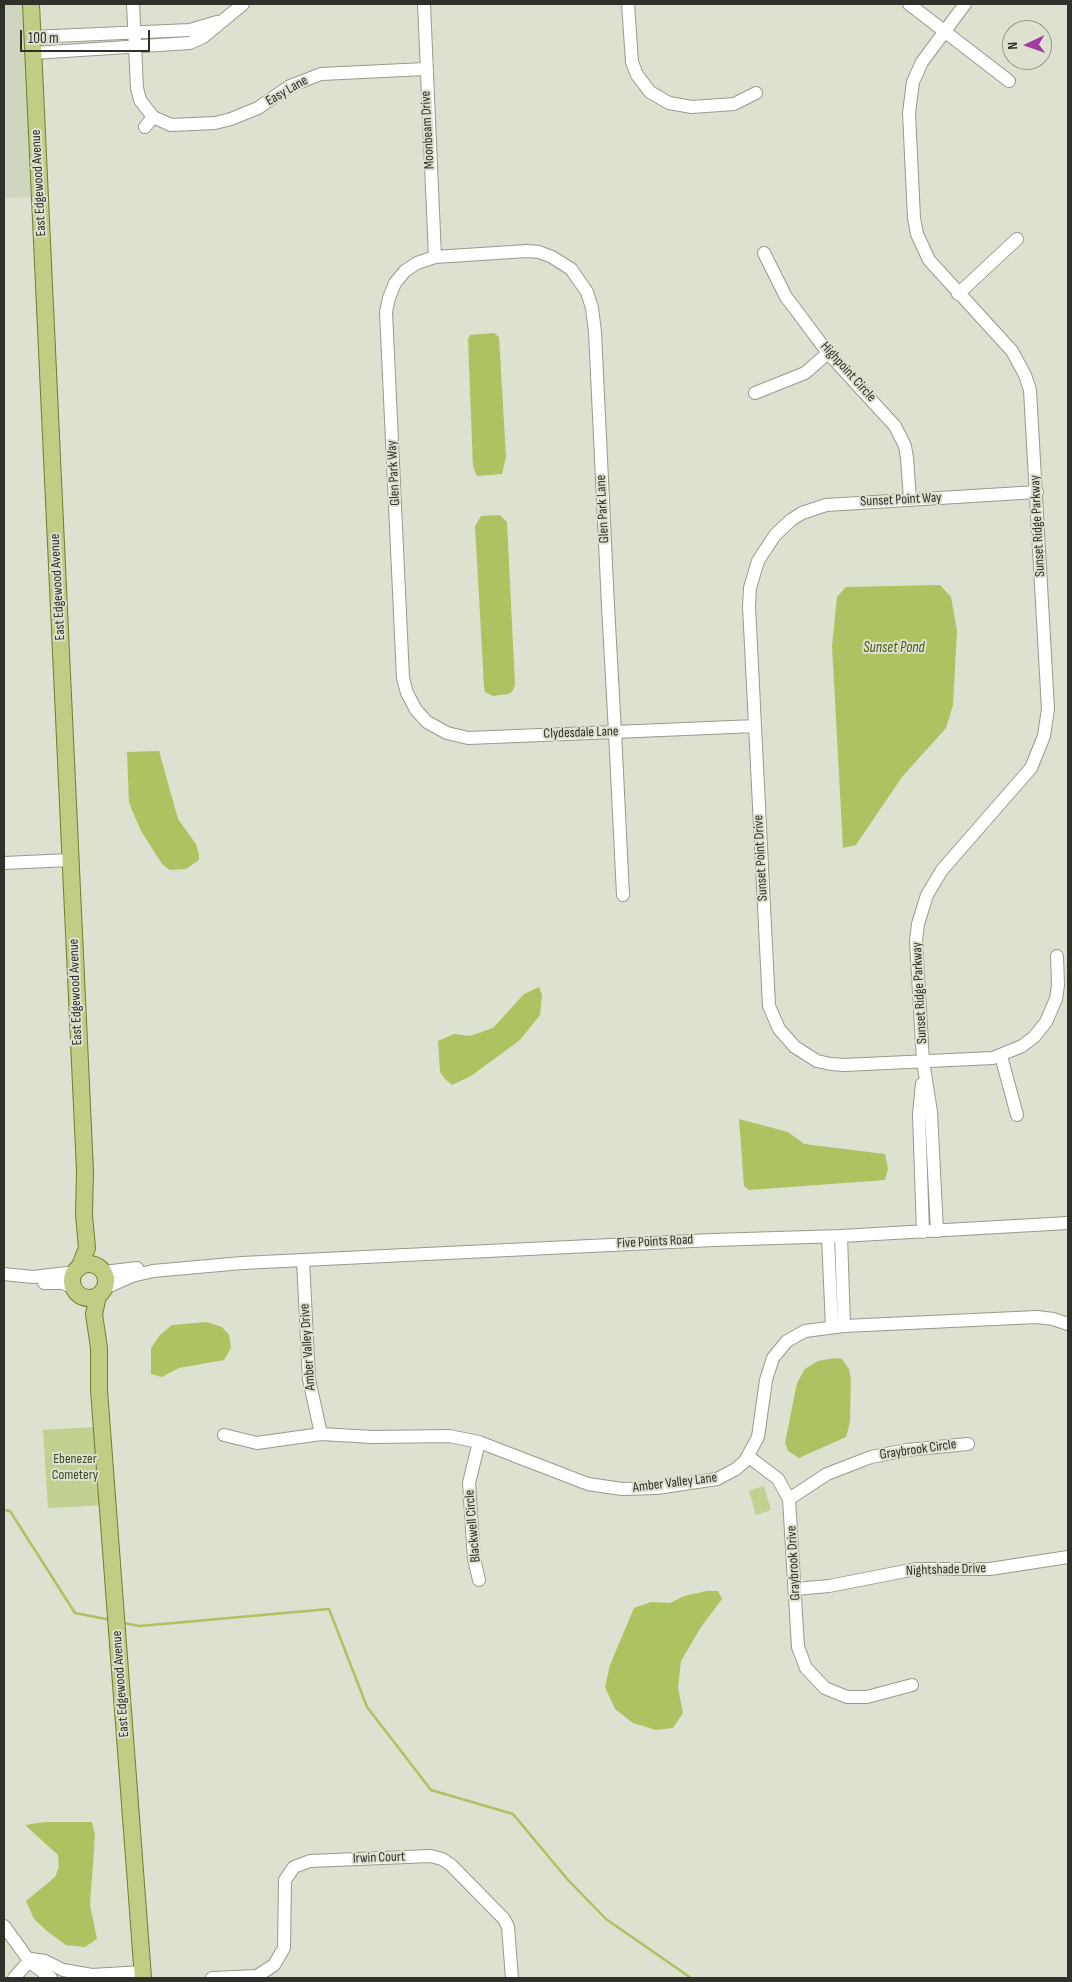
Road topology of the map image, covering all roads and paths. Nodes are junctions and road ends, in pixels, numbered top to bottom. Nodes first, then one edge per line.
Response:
1 (31, 4) edge
2 (133, 4) edge
3 (243, 4) edge
4 (424, 4) edge
5 (628, 4) edge
6 (909, 4) edge
7 (965, 4) edge
8 (224, 19) junction
9 (944, 31) junction
10 (134, 32) junction
11 (32, 37) junction
12 (135, 47) junction
13 (33, 54) junction
14 (425, 69) junction
15 (1009, 80) dead end
16 (756, 93) dead end
17 (1018, 239) dead end
18 (764, 253) dead end
19 (435, 257) junction
20 (958, 294) junction
21 (828, 353) junction
22 (755, 392) dead end
23 (1037, 492) junction
24 (910, 499) junction
25 (771, 531) joint
26 (416, 710) joint
27 (755, 726) junction
28 (615, 732) junction
29 (70, 860) junction
30 (4, 863) edge
31 (623, 895) dead end
32 (1057, 956) dead end
33 (1001, 1056) junction
34 (923, 1061) junction
35 (1018, 1115) dead end
36 (1068, 1223) edge
37 (937, 1231) junction
38 (923, 1232) junction
39 (835, 1237) junction
40 (302, 1260) junction
41 (4, 1274) edge
42 (4, 1281) edge
43 (89, 1281) junction
44 (1068, 1324) edge
45 (838, 1327) junction
46 (321, 1434) junction
47 (224, 1435) dead end
48 (479, 1442) junction
49 (968, 1444) dead end
50 (749, 1457) junction
51 (789, 1499) junction
52 (1068, 1557) edge
53 (479, 1580) dead end
54 (795, 1589) junction
55 (912, 1685) dead end
56 (4, 1926) edge
57 (31, 1959) junction
58 (142, 1975) edge
59 (258, 1977) edge
60 (14, 1978) edge
61 (51, 1978) edge
62 (212, 1978) edge
63 (512, 1978) edge

1 - 11 main road, East Edgewood Avenue
2 - 10 street
3 - 8 street
4 - 14 street, Moonbeam Drive
5 - 16 street
6 - 9 street
7 - 9 street, Sunset Ridge Parkway
8 - 10 street
8 - 12 street
9 - 15 street
9 - 20 street, Sunset Ridge Parkway
10 - 11 street
10 - 12 street
11 - 13 main road, East Edgewood Avenue
12 - 13 street
12 - 14 street, Easy Lane
13 - 29 main road, East Edgewood Avenue
14 - 19 street, Moonbeam Drive
17 - 20 street
18 - 21 street, Highpoint Circle
19 - 26 street, Glen Park Way
19 - 28 street, Glen Park Lane
20 - 23 street, Sunset Ridge Parkway
21 - 22 street
21 - 24 street, Highpoint Circle
23 - 24 street, Sunset Point Way
23 - 34 street, Sunset Ridge Parkway
24 - 25 street, Sunset Point Way
25 - 27 street, Sunset Point Drive
26 - 28 street, Clydesdale Lane
27 - 28 street, Clydesdale Lane
27 - 34 street, Sunset Point Drive
28 - 31 street, Glen Park Lane
29 - 30 street
29 - 43 main road, East Edgewood Avenue
32 - 33 street, Sunset Point Drive
33 - 34 street, Sunset Point Drive
33 - 35 street
34 - 37 street, Sunset Ridge Parkway
34 - 38 street, Sunset Ridge Parkway
36 - 37 street, Five Points Road
37 - 38 street, Five Points Road
38 - 39 street, Five Points Road
39 - 40 street, Five Points Road
39 - 45 street
40 - 43 street, Five Points Road
40 - 46 street, Amber Valley Drive
41 - 43 street, Five Points Road
42 - 43 street
43 - 58 main road, East Edgewood Avenue
44 - 45 street, Amber Valley Lane
45 - 50 street, Amber Valley Lane
46 - 47 street, Amber Valley Lane
46 - 48 street, Amber Valley Lane
48 - 50 street, Amber Valley Lane
48 - 53 street, Blackwell Circle
49 - 51 street, Graybrook Circle
50 - 51 street, Graybrook Drive
51 - 54 street, Graybrook Drive
52 - 54 street, Nightshade Drive
54 - 55 street, Graybrook Drive
56 - 57 street
57 - 58 street
57 - 60 street
57 - 61 street
59 - 62 street
59 - 63 street, Irwin Court

